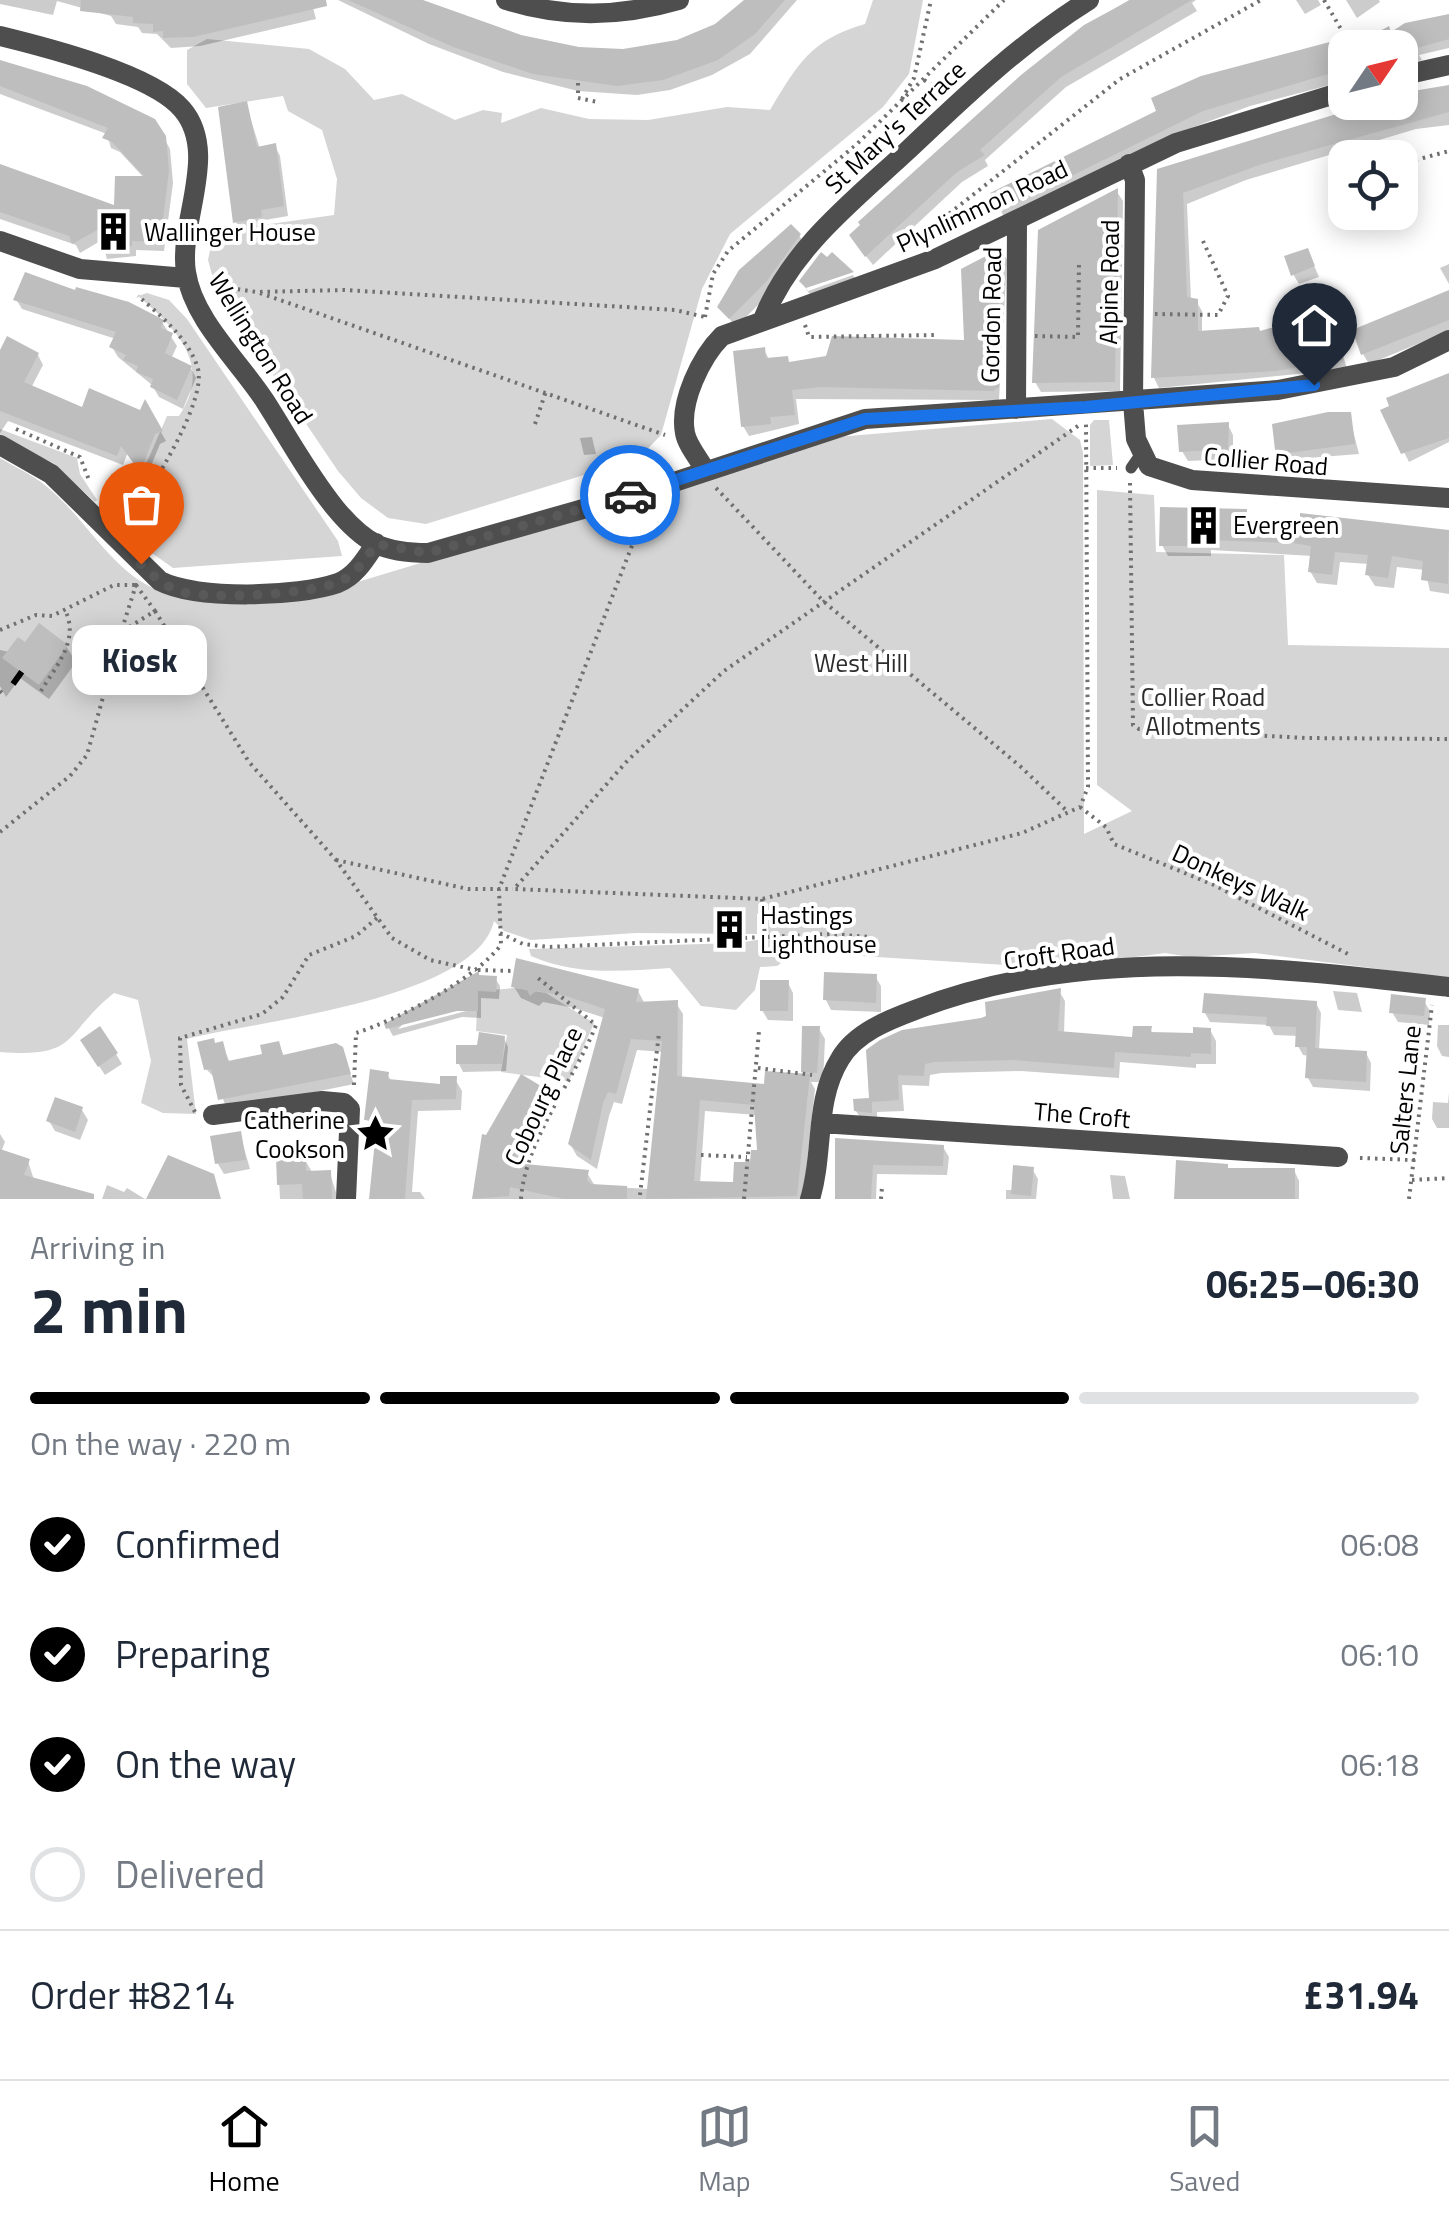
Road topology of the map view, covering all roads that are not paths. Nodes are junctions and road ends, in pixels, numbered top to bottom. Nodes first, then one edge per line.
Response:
1 (506, 0) edge
2 (679, 0) edge
3 (1088, 0) edge
4 (0, 36) edge
5 (1449, 65) edge
6 (1418, 72) edge
7 (1328, 96) edge
8 (1129, 164) junction
9 (1018, 222) junction
10 (0, 240) edge
11 (186, 278) junction
12 (764, 317) junction
13 (1449, 340) edge
14 (1133, 402) junction
15 (1016, 410) junction
16 (0, 445) edge
17 (704, 470) junction
18 (1449, 498) edge
19 (376, 544) junction
20 (1441, 986) edge
21 (213, 1115) dead end
22 (821, 1123) junction
23 (1338, 1158) road end
24 (346, 1199) edge
25 (810, 1199) edge

1 - 2 street
3 - 12 street, St Mary's Terrace
4 - 11 street, Wellington Road
5 - 6 street
7 - 8 street, Plynlimmon Road
8 - 9 street, Plynlimmon Road
8 - 14 street, Alpine Road
9 - 12 street, Plynlimmon Road
9 - 15 street, Gordon Road
10 - 11 street
11 - 19 street, Wellington Road
12 - 17 street, Plynlimmon Road
13 - 14 street
14 - 15 street
14 - 18 street, Collier Road
15 - 17 street
16 - 19 street
17 - 19 street
20 - 22 street, Croft Road
21 - 24 street
22 - 23 street, The Croft
22 - 25 street, Croft Road

